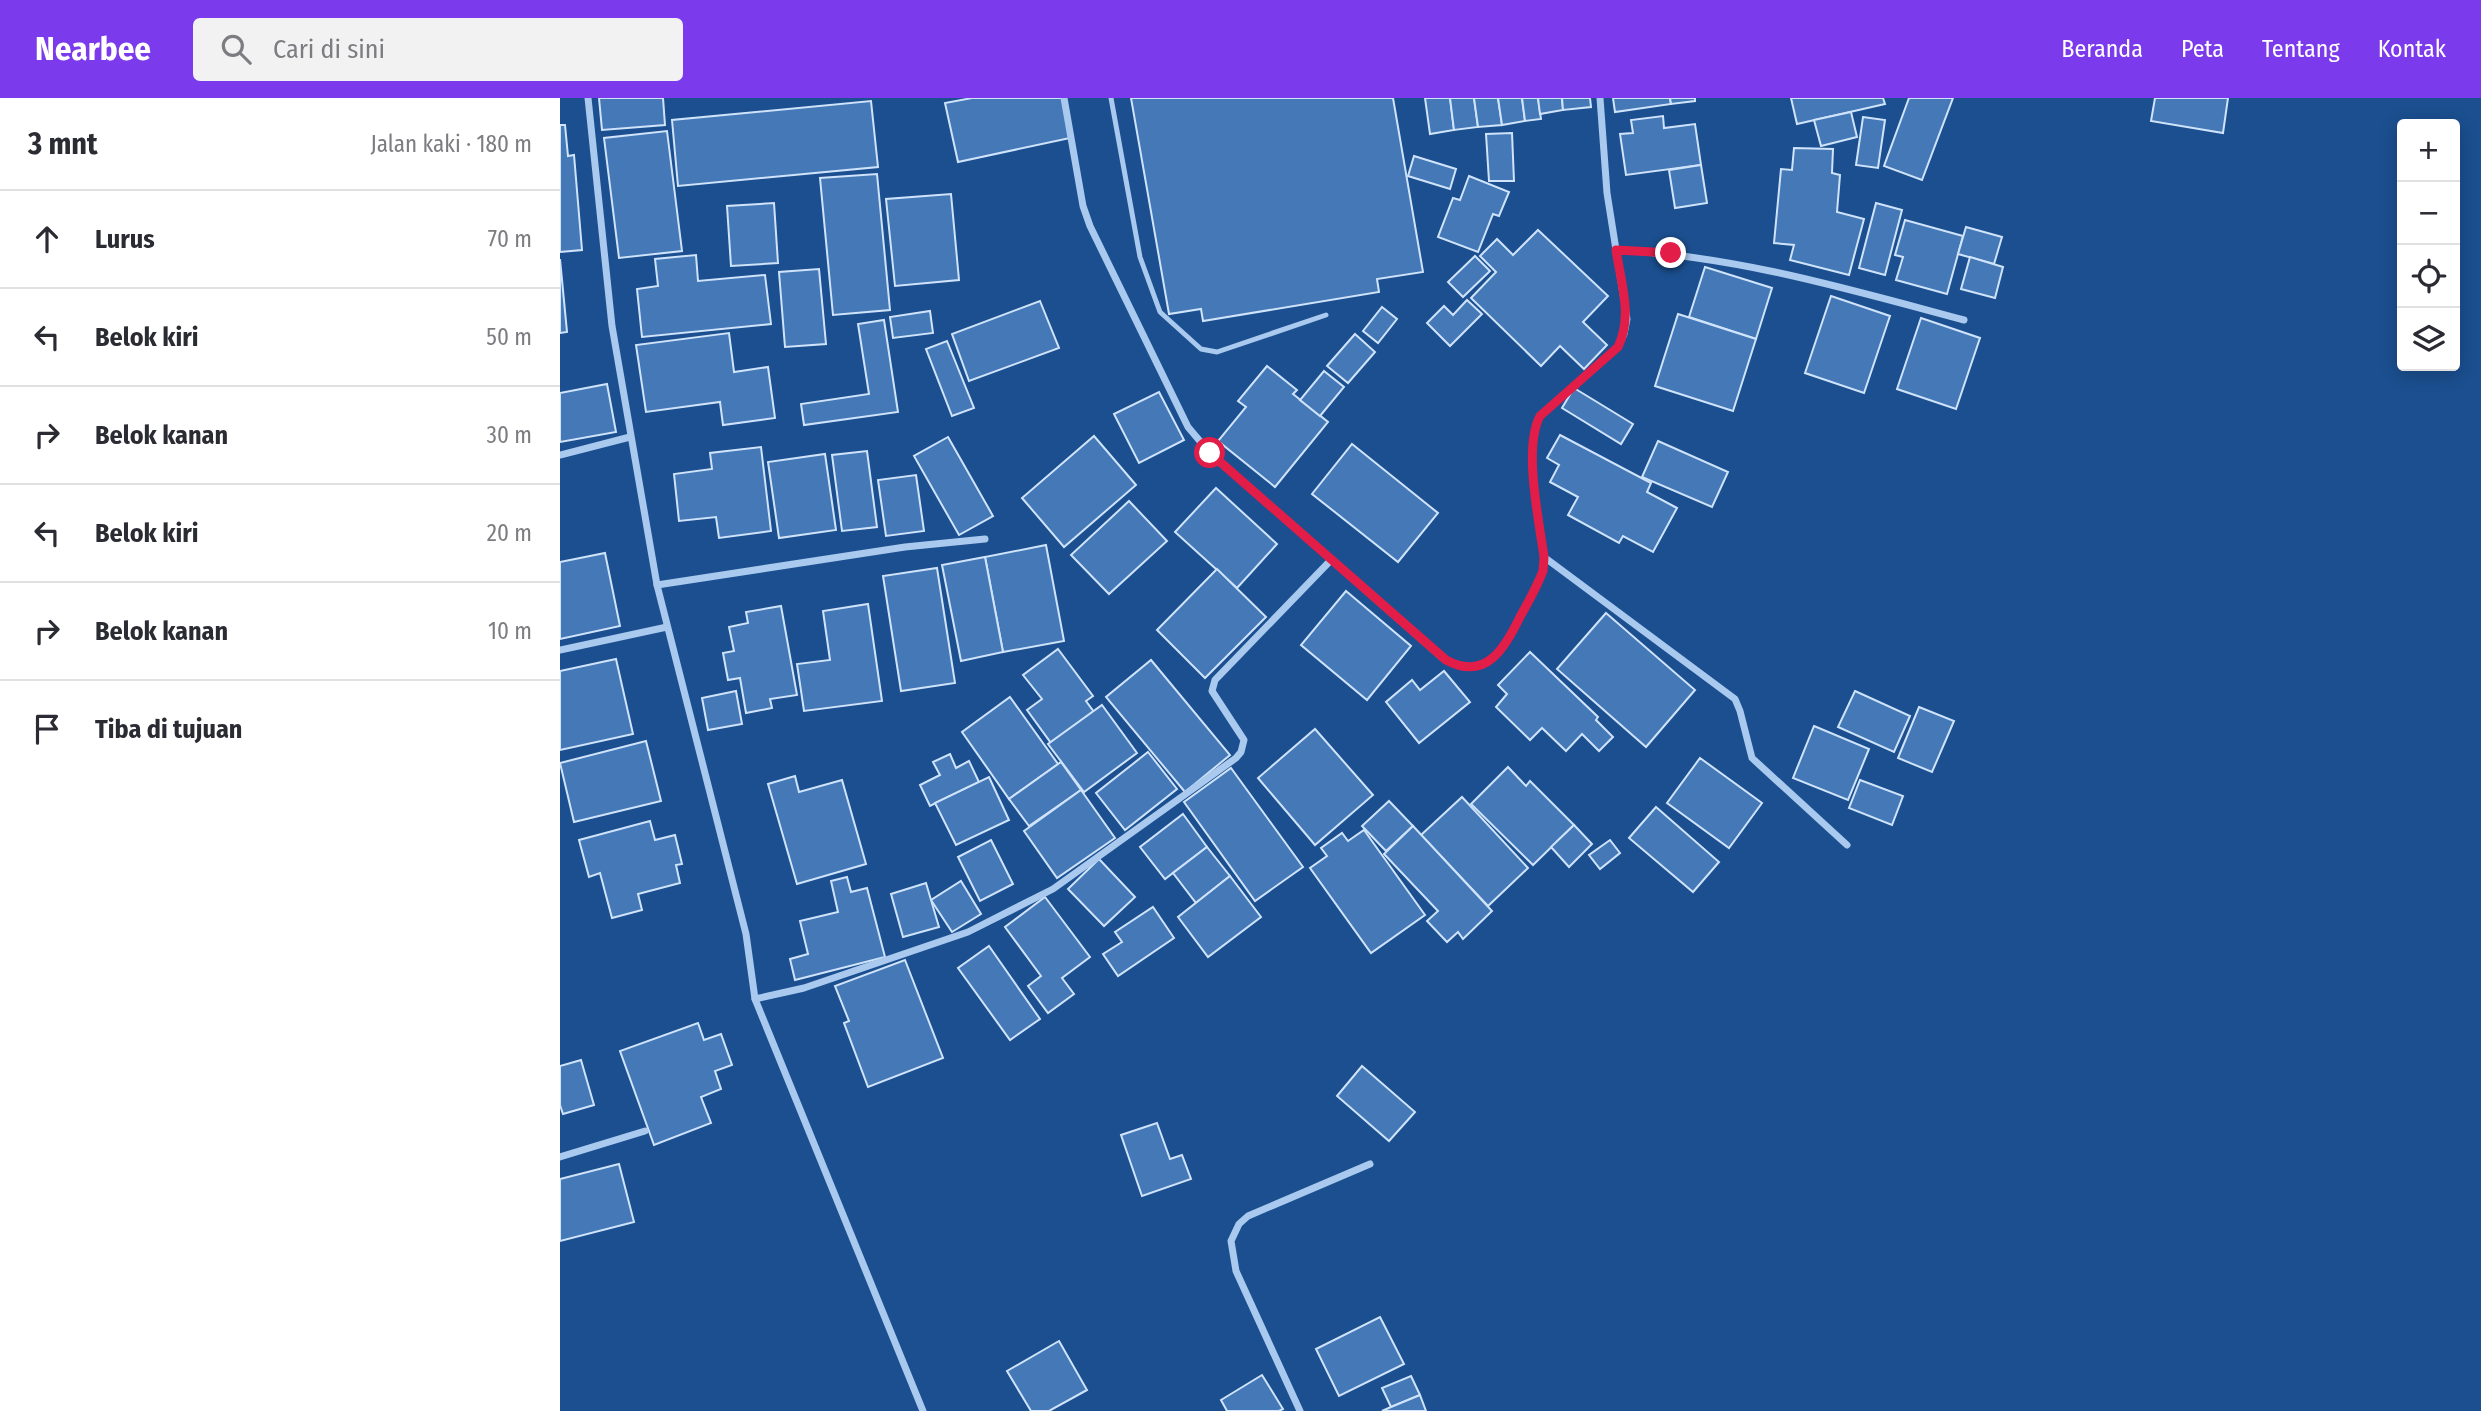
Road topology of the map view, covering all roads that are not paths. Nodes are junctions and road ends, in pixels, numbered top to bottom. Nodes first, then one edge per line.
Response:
1 (588, 98) edge
2 (1064, 98) edge
3 (1111, 98) edge
4 (1600, 98) edge
5 (1616, 250) junction
6 (1326, 315) dead end
7 (1964, 320) dead end
8 (630, 437) junction
9 (560, 455) edge
10 (985, 539) dead end
11 (1544, 557) junction
12 (1331, 560) junction
13 (657, 585) junction
14 (667, 626) junction
15 (560, 650) edge
16 (1847, 845) dead end
17 (755, 999) junction
18 (645, 1131) dead end
19 (560, 1157) edge
20 (1370, 1164) dead end
21 (923, 1411) edge
22 (1300, 1411) edge

1 - 8 street
2 - 12 street
3 - 6 lane
4 - 5 street
5 - 7 street
5 - 11 street
8 - 9 street
8 - 13 street
10 - 13 street
11 - 12 street
11 - 16 street
12 - 17 street
13 - 14 street
14 - 15 street
14 - 17 street
17 - 21 street
18 - 19 street
20 - 22 street

